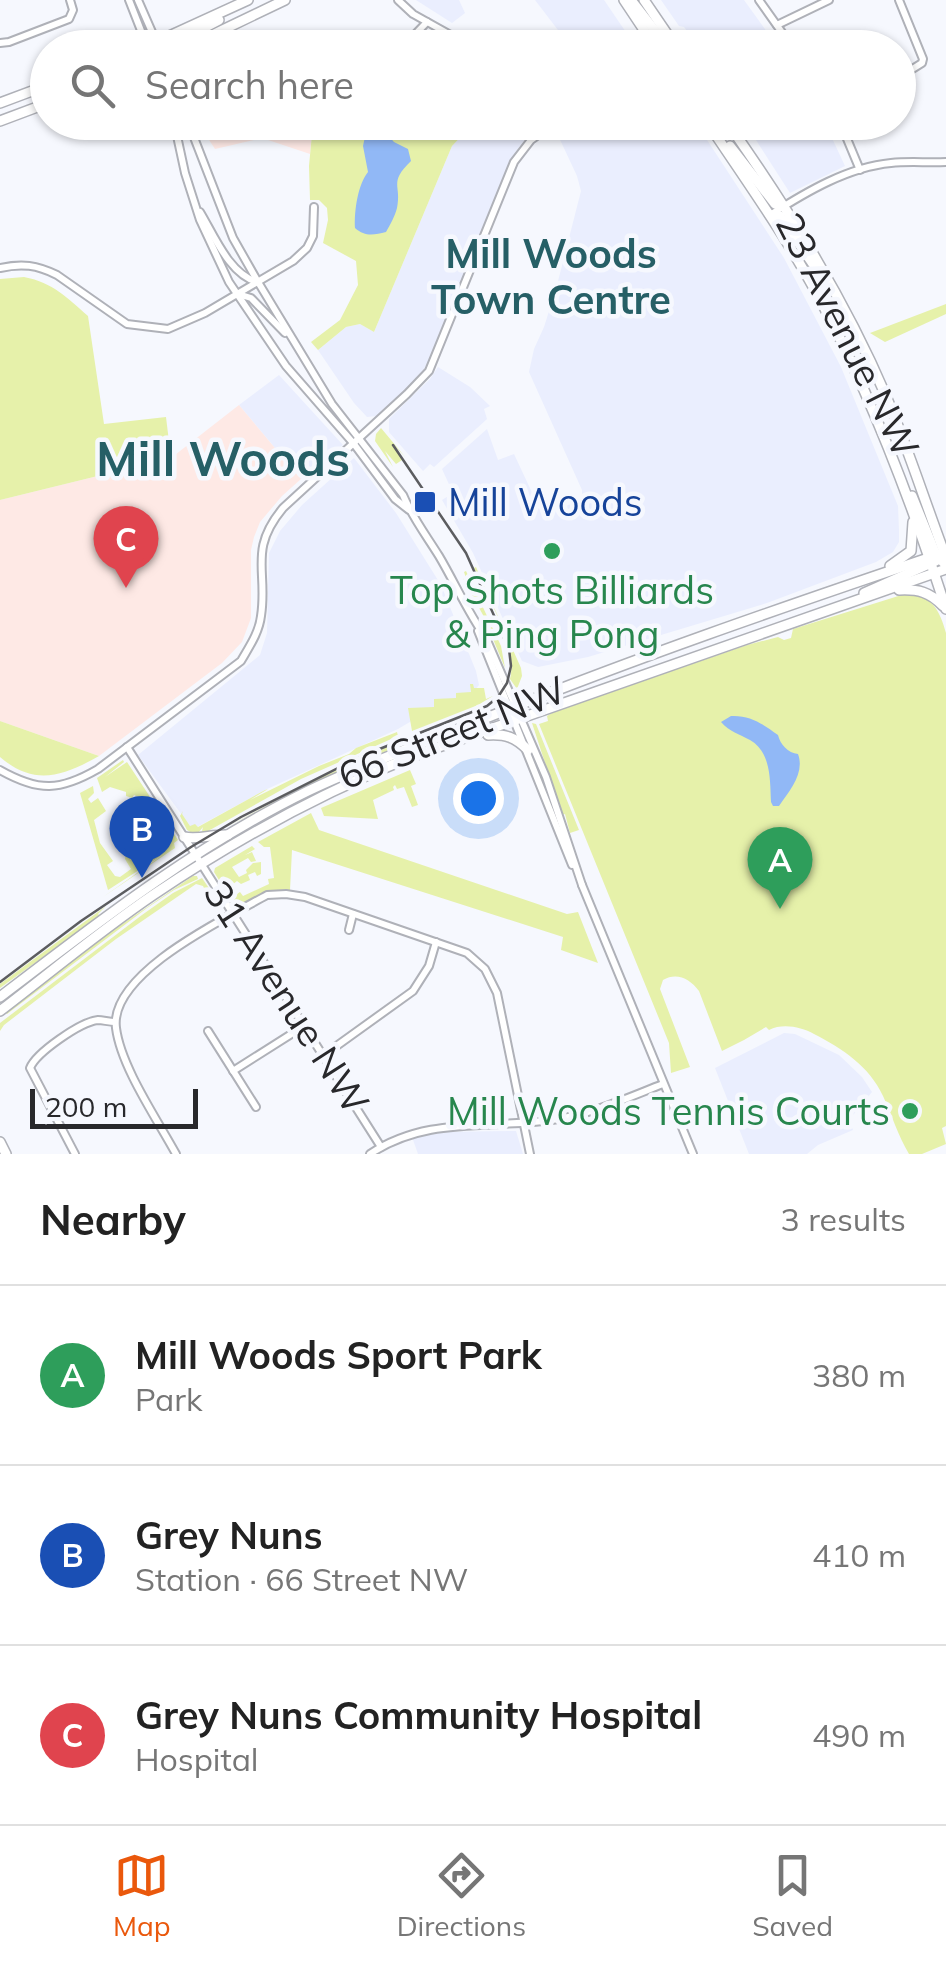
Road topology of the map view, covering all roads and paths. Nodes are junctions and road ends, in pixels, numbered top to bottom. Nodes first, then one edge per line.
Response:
1 (70, 0) edge
2 (129, 0) edge
3 (138, 0) edge
4 (250, 0) edge
5 (285, 0) edge
6 (398, 0) edge
7 (628, 0) edge
8 (644, 0) edge
9 (759, 0) edge
10 (829, 0) edge
11 (899, 0) edge
12 (427, 22) junction
13 (777, 25) junction
14 (38, 30) edge
15 (145, 30) edge
16 (148, 30) edge
17 (187, 30) edge
18 (223, 30) edge
19 (419, 30) edge
20 (441, 30) edge
21 (646, 30) edge
22 (654, 30) edge
23 (663, 30) edge
24 (780, 30) edge
25 (911, 30) edge
26 (30, 33) edge
27 (916, 42) edge
28 (0, 43) edge
29 (916, 66) edge
30 (30, 92) edge
31 (0, 104) edge
32 (30, 110) edge
33 (0, 122) edge
34 (178, 140) edge
35 (195, 140) edge
36 (532, 140) edge
37 (719, 140) edge
38 (724, 140) edge
39 (739, 140) edge
40 (848, 140) edge
41 (946, 162) edge
42 (860, 170) junction
43 (194, 202) junction
44 (784, 206) junction
45 (314, 207) dead end
46 (770, 215) junction
47 (0, 268) edge
48 (258, 282) junction
49 (833, 288) junction
50 (237, 294) junction
51 (296, 345) junction
52 (878, 420) junction
53 (357, 441) junction
54 (913, 515) junction
55 (931, 515) junction
56 (946, 530) edge
57 (941, 563) edge
58 (869, 579) junction
59 (886, 591) junction
60 (855, 602) junction
61 (946, 610) edge
62 (516, 712) junction
63 (475, 736) junction
64 (444, 746) junction
65 (127, 747) junction
66 (528, 750) junction
67 (0, 770) edge
68 (230, 835) junction
69 (184, 837) junction
70 (199, 860) junction
71 (582, 885) junction
72 (234, 914) junction
73 (353, 914) junction
74 (349, 930) dead end
75 (436, 942) junction
76 (0, 997) edge
77 (0, 1011) edge
78 (115, 1022) junction
79 (304, 1026) junction
80 (208, 1031) dead end
81 (324, 1055) junction
82 (233, 1072) junction
83 (663, 1084) junction
84 (256, 1107) dead end
85 (522, 1123) junction
86 (381, 1146) junction
87 (75, 1154) edge
88 (176, 1154) edge
89 (370, 1154) edge
90 (530, 1154) edge
91 (693, 1154) edge

1 - 14 street
2 - 15 street
3 - 16 street
4 - 17 main road
5 - 18 main road
6 - 12 street
7 - 21 main road
7 - 22 main road
8 - 23 main road
9 - 13 street
10 - 13 street
11 - 25 street
12 - 19 street
12 - 20 street
13 - 24 street
26 - 28 street
27 - 29 street
30 - 31 main road
32 - 33 main road
34 - 43 street
35 - 48 street
36 - 53 street
37 - 46 main road, 23 Avenue NW
38 - 44 main road
39 - 44 main road, 23 Avenue NW
40 - 42 street
41 - 42 street
42 - 44 street
43 - 48 street
43 - 50 street
44 - 46 street
44 - 49 main road, 23 Avenue NW
45 - 48 street
46 - 49 main road
46 - 52 main road, 23 Avenue NW
47 - 50 street
48 - 50 street
48 - 51 street
49 - 55 main road, 23 Avenue NW
50 - 51 street
50 - 53 street
51 - 53 street
52 - 54 main road, 23 Avenue NW
52 - 57 main road
53 - 62 street
53 - 65 street
54 - 57 main road, 23 Avenue NW
54 - 58 main road
55 - 56 main road
55 - 57 main road, 23 Avenue NW
57 - 58 main road
57 - 59 main road, 66 Street NW
57 - 60 main road
57 - 61 main road, 23 Avenue NW
58 - 62 main road
59 - 60 main road, 66 Street NW
59 - 61 main road
60 - 62 main road, 66 Street NW
62 - 63 main road, 66 Street NW
62 - 64 main road
62 - 66 street
62 - 68 main road, 66 Street NW
62 - 71 street
63 - 64 main road, 66 Street NW
63 - 66 main road
64 - 70 main road, 66 Street NW
65 - 67 street
65 - 69 street, 31 Avenue NW
66 - 71 street
68 - 69 main road
68 - 70 main road, 66 Street NW
69 - 70 street, 31 Avenue NW
70 - 72 street, 31 Avenue NW
70 - 76 main road, 66 Street NW
70 - 77 main road, 66 Street NW
71 - 83 street
72 - 73 street
72 - 78 street
72 - 79 street, 31 Avenue NW
73 - 74 street
73 - 75 street
75 - 81 street
75 - 85 street
78 - 87 street
78 - 88 street
79 - 81 street, 31 Avenue NW
79 - 82 street
80 - 82 street
81 - 86 street, 31 Avenue NW
82 - 84 street
83 - 85 street
83 - 91 street
85 - 86 street
85 - 90 street
86 - 89 street

